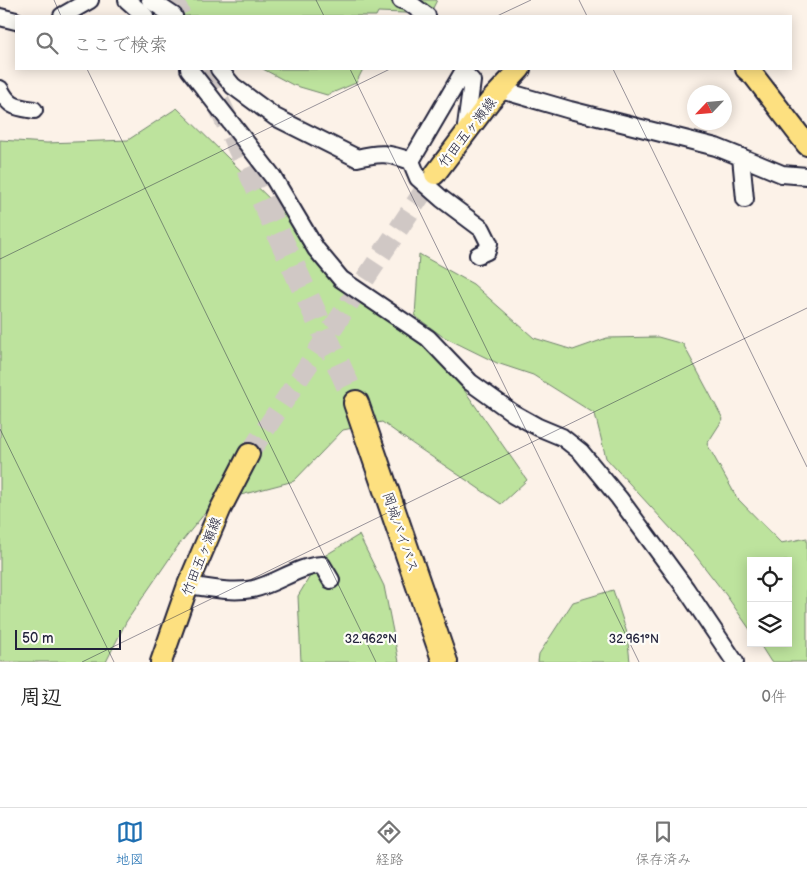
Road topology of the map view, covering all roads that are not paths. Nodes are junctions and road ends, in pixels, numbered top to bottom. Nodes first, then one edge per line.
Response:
1 (90, 0) edge
2 (127, 0) edge
3 (150, 0) edge
4 (401, 0) edge
5 (64, 15) edge
6 (144, 15) edge
7 (172, 15) edge
8 (426, 15) edge
9 (0, 17) edge
10 (15, 22) edge
11 (189, 70) edge
12 (220, 70) edge
13 (462, 70) edge
14 (519, 70) edge
15 (747, 70) edge
16 (0, 89) edge
17 (501, 90) junction
18 (34, 110) dead end
19 (465, 134) junction
20 (807, 145) edge
21 (742, 157) junction
22 (411, 161) junction
23 (435, 174) tunnel mouth
24 (807, 176) edge
25 (745, 199) dead end
26 (478, 255) dead end
27 (356, 403) tunnel mouth
28 (250, 454) tunnel mouth
29 (331, 580) dead end
30 (188, 585) junction
31 (161, 662) edge
32 (445, 662) edge
33 (735, 662) edge

1 - 5 street
2 - 6 street
3 - 7 street
4 - 8 street
9 - 10 street
11 - 33 street
12 - 22 street
13 - 19 street
13 - 22 street
14 - 17 main road, 竹田五ヶ瀬線
15 - 20 main road
16 - 18 street
17 - 19 main road, 竹田五ヶ瀬線
17 - 21 street
19 - 23 main road, 竹田五ヶ瀬線
21 - 24 street
21 - 25 street
22 - 26 street
27 - 32 highway, 岡城バイパス
28 - 30 main road, 竹田五ヶ瀬線
29 - 30 street
30 - 31 main road, 竹田五ヶ瀬線

